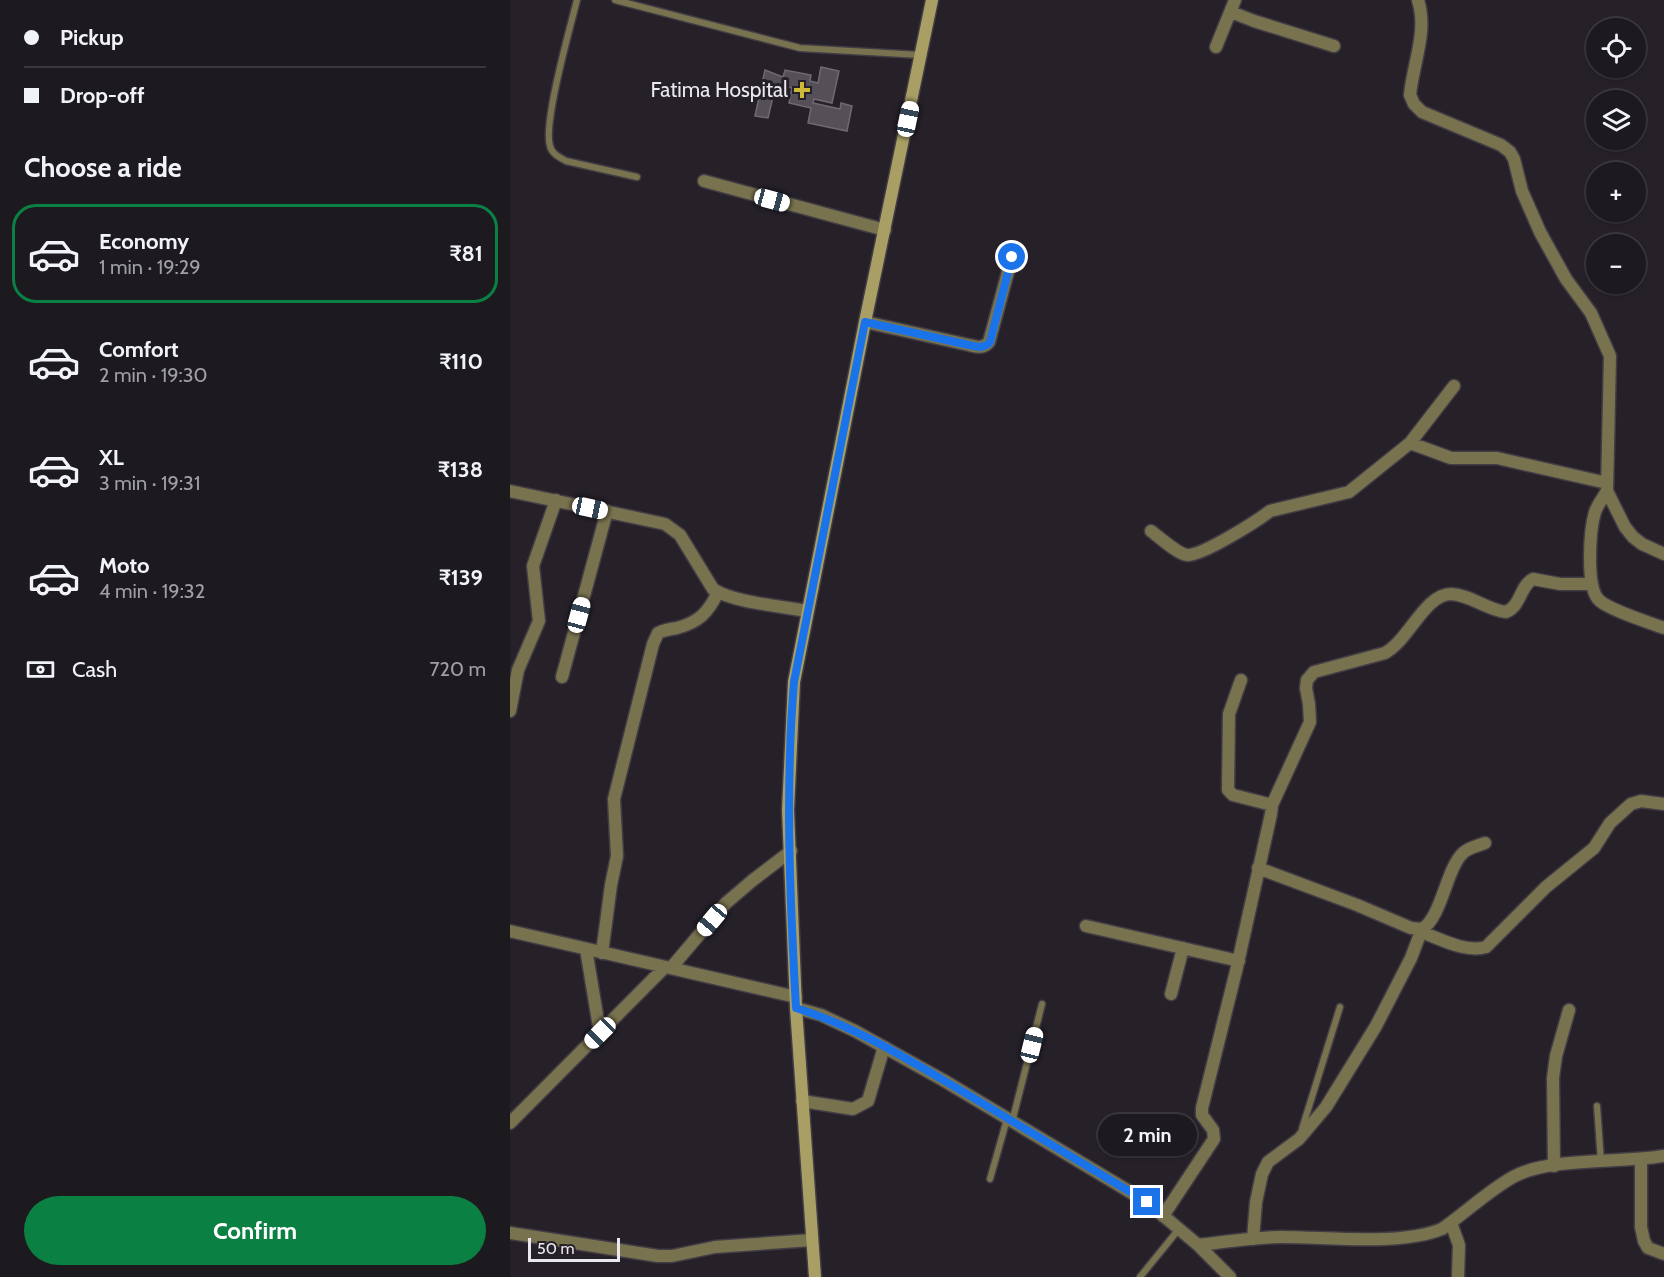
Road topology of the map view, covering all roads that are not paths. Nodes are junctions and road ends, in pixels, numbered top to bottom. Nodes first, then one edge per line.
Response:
1 (577, 0) edge
2 (615, 0) edge
3 (932, 0) edge
4 (1429, 0) edge
5 (1233, 6) edge
6 (1420, 6) edge
7 (1334, 46) dead end
8 (1216, 47) dead end
9 (922, 55) junction
10 (637, 177) dead end
11 (704, 181) dead end
12 (885, 230) junction
13 (1012, 257) dead end
14 (865, 322) junction
15 (1454, 386) dead end
16 (1410, 444) junction
17 (1607, 487) junction
18 (510, 491) edge
19 (556, 500) junction
20 (607, 511) junction
21 (1151, 531) dead end
22 (1664, 554) edge
23 (1591, 584) junction
24 (718, 592) junction
25 (807, 611) junction
26 (1664, 628) edge
27 (562, 677) dead end
28 (1241, 680) dead end
29 (510, 711) edge
30 (1664, 791) edge
31 (1664, 804) edge
32 (1272, 805) junction
33 (1485, 843) dead end
34 (791, 851) junction
35 (1258, 868) junction
36 (1086, 926) dead end
37 (510, 931) edge
38 (1422, 931) junction
39 (1184, 948) junction
40 (586, 949) junction
41 (602, 953) junction
42 (1239, 961) junction
43 (668, 968) junction
44 (1172, 994) dead end
45 (796, 1002) junction
46 (1042, 1004) dead end
47 (1340, 1007) dead end
48 (1569, 1010) dead end
49 (600, 1033) junction
50 (884, 1047) junction
51 (802, 1101) junction
52 (1597, 1106) dead end
53 (1010, 1120) junction
54 (510, 1123) edge
55 (1299, 1139) junction
56 (1664, 1156) edge
57 (1641, 1160) junction
58 (1601, 1162) junction
59 (1554, 1166) junction
60 (990, 1179) dead end
61 (1163, 1216) junction
62 (1451, 1223) junction
63 (1179, 1229) junction
64 (510, 1233) edge
65 (1253, 1239) junction
66 (812, 1240) junction
67 (1198, 1245) junction
68 (1664, 1254) edge
69 (1227, 1276) edge
70 (815, 1277) edge
71 (1140, 1277) edge
72 (1458, 1277) edge

1 - 10 lane
2 - 9 lane
3 - 9 main road
4 - 6 street
5 - 7 street
5 - 8 street
6 - 17 street
9 - 12 main road
11 - 12 street
12 - 14 main road
13 - 14 street
14 - 25 main road
15 - 16 street
16 - 17 street
16 - 21 street
17 - 22 street
17 - 23 street
18 - 19 street
19 - 20 street
19 - 29 street
20 - 24 street
20 - 27 street
23 - 26 street
23 - 32 street
24 - 25 street
24 - 41 street
25 - 34 main road
28 - 32 street
30 - 31 street
31 - 38 street
32 - 35 street
33 - 38 street
34 - 43 street
34 - 45 main road
35 - 38 street
35 - 42 street
36 - 39 street
37 - 40 street
38 - 55 street
39 - 42 street
39 - 44 street
40 - 41 street
40 - 49 street
41 - 43 street
42 - 61 street
43 - 45 street
43 - 49 street
45 - 50 street
45 - 51 main road
46 - 53 lane
47 - 55 lane
48 - 59 street
49 - 54 street
50 - 51 street
50 - 53 street
51 - 66 main road
52 - 58 lane
53 - 60 lane
53 - 61 street
55 - 65 street
56 - 57 street
57 - 58 street
57 - 68 street
58 - 59 street
59 - 62 street
61 - 63 street
62 - 65 street
62 - 72 street
63 - 67 street
63 - 71 lane
64 - 66 street
65 - 67 street
66 - 70 main road
67 - 69 street

